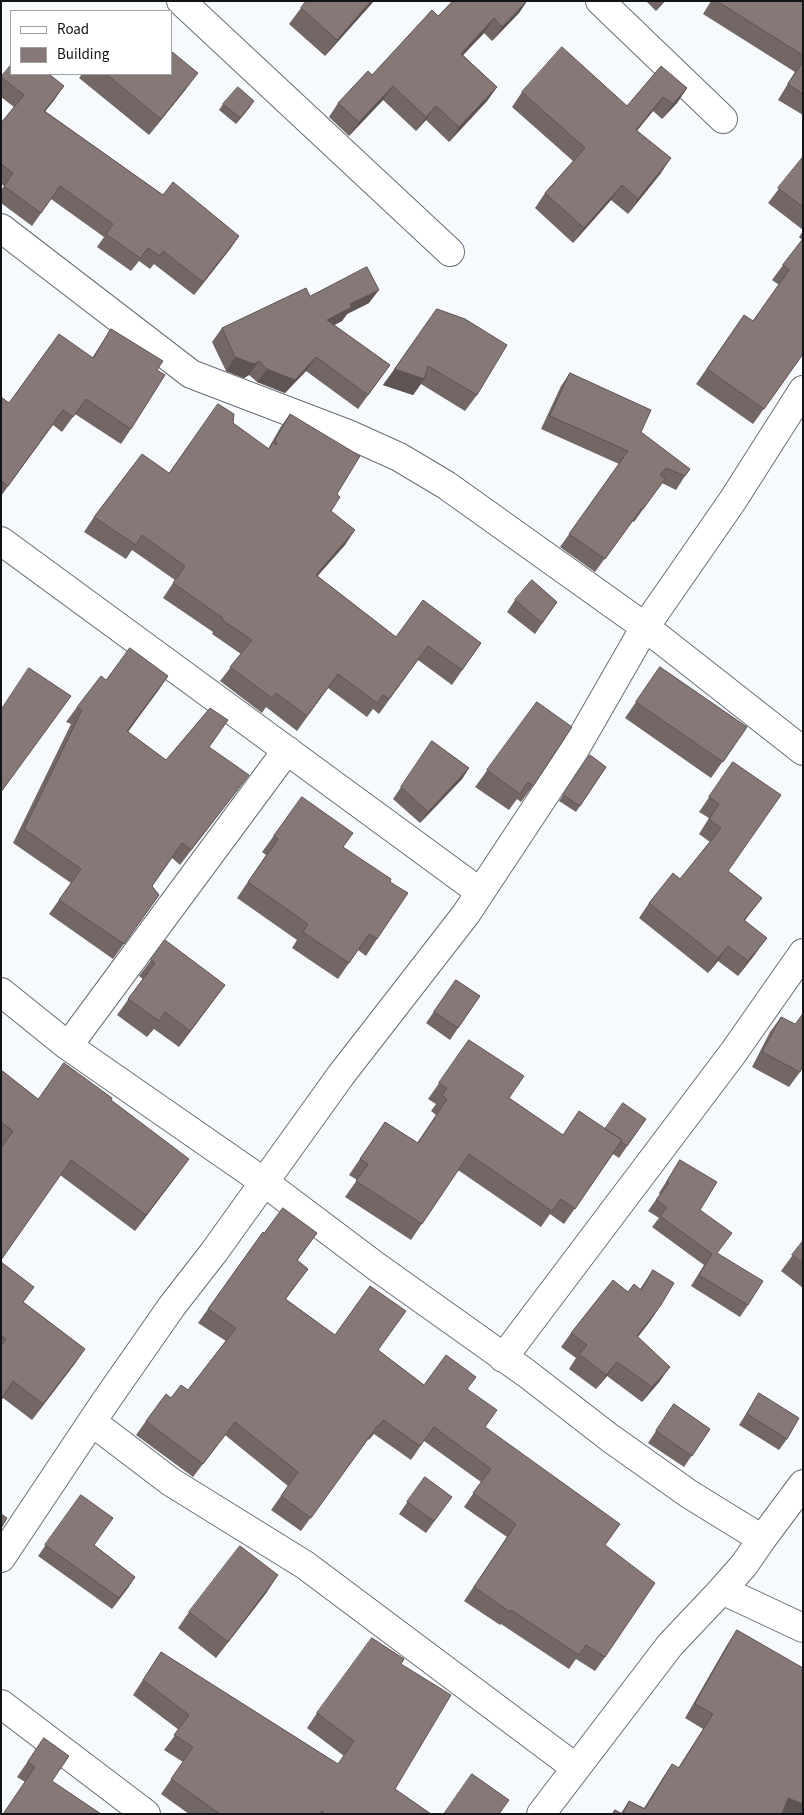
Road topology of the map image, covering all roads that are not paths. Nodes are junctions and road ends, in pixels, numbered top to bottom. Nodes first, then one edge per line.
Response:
1 (181, 1) edge
2 (600, 1) edge
3 (723, 120) dead end
4 (1, 228) edge
5 (450, 252) dead end
6 (803, 390) edge
7 (1, 541) edge
8 (645, 627) junction
9 (287, 750) junction
10 (803, 751) edge
11 (480, 892) junction
12 (803, 953) edge
13 (1, 992) edge
14 (68, 1046) junction
15 (264, 1182) junction
16 (503, 1358) junction
17 (92, 1422) junction
18 (803, 1484) edge
19 (762, 1539) junction
20 (1, 1558) edge
21 (722, 1590) junction
22 (803, 1628) edge
23 (1, 1704) edge
24 (576, 1768) junction
25 (146, 1814) edge
26 (541, 1814) edge

1 - 5 street
2 - 3 street
4 - 8 street
6 - 8 street
7 - 9 street
8 - 10 street
8 - 11 street
9 - 11 street
9 - 14 street
11 - 15 street
12 - 16 street
13 - 14 street
14 - 15 street
15 - 16 street
15 - 17 street
16 - 19 street
17 - 20 street
17 - 24 street
18 - 19 street
19 - 21 street
21 - 22 street
21 - 24 street
23 - 25 street
24 - 26 street

